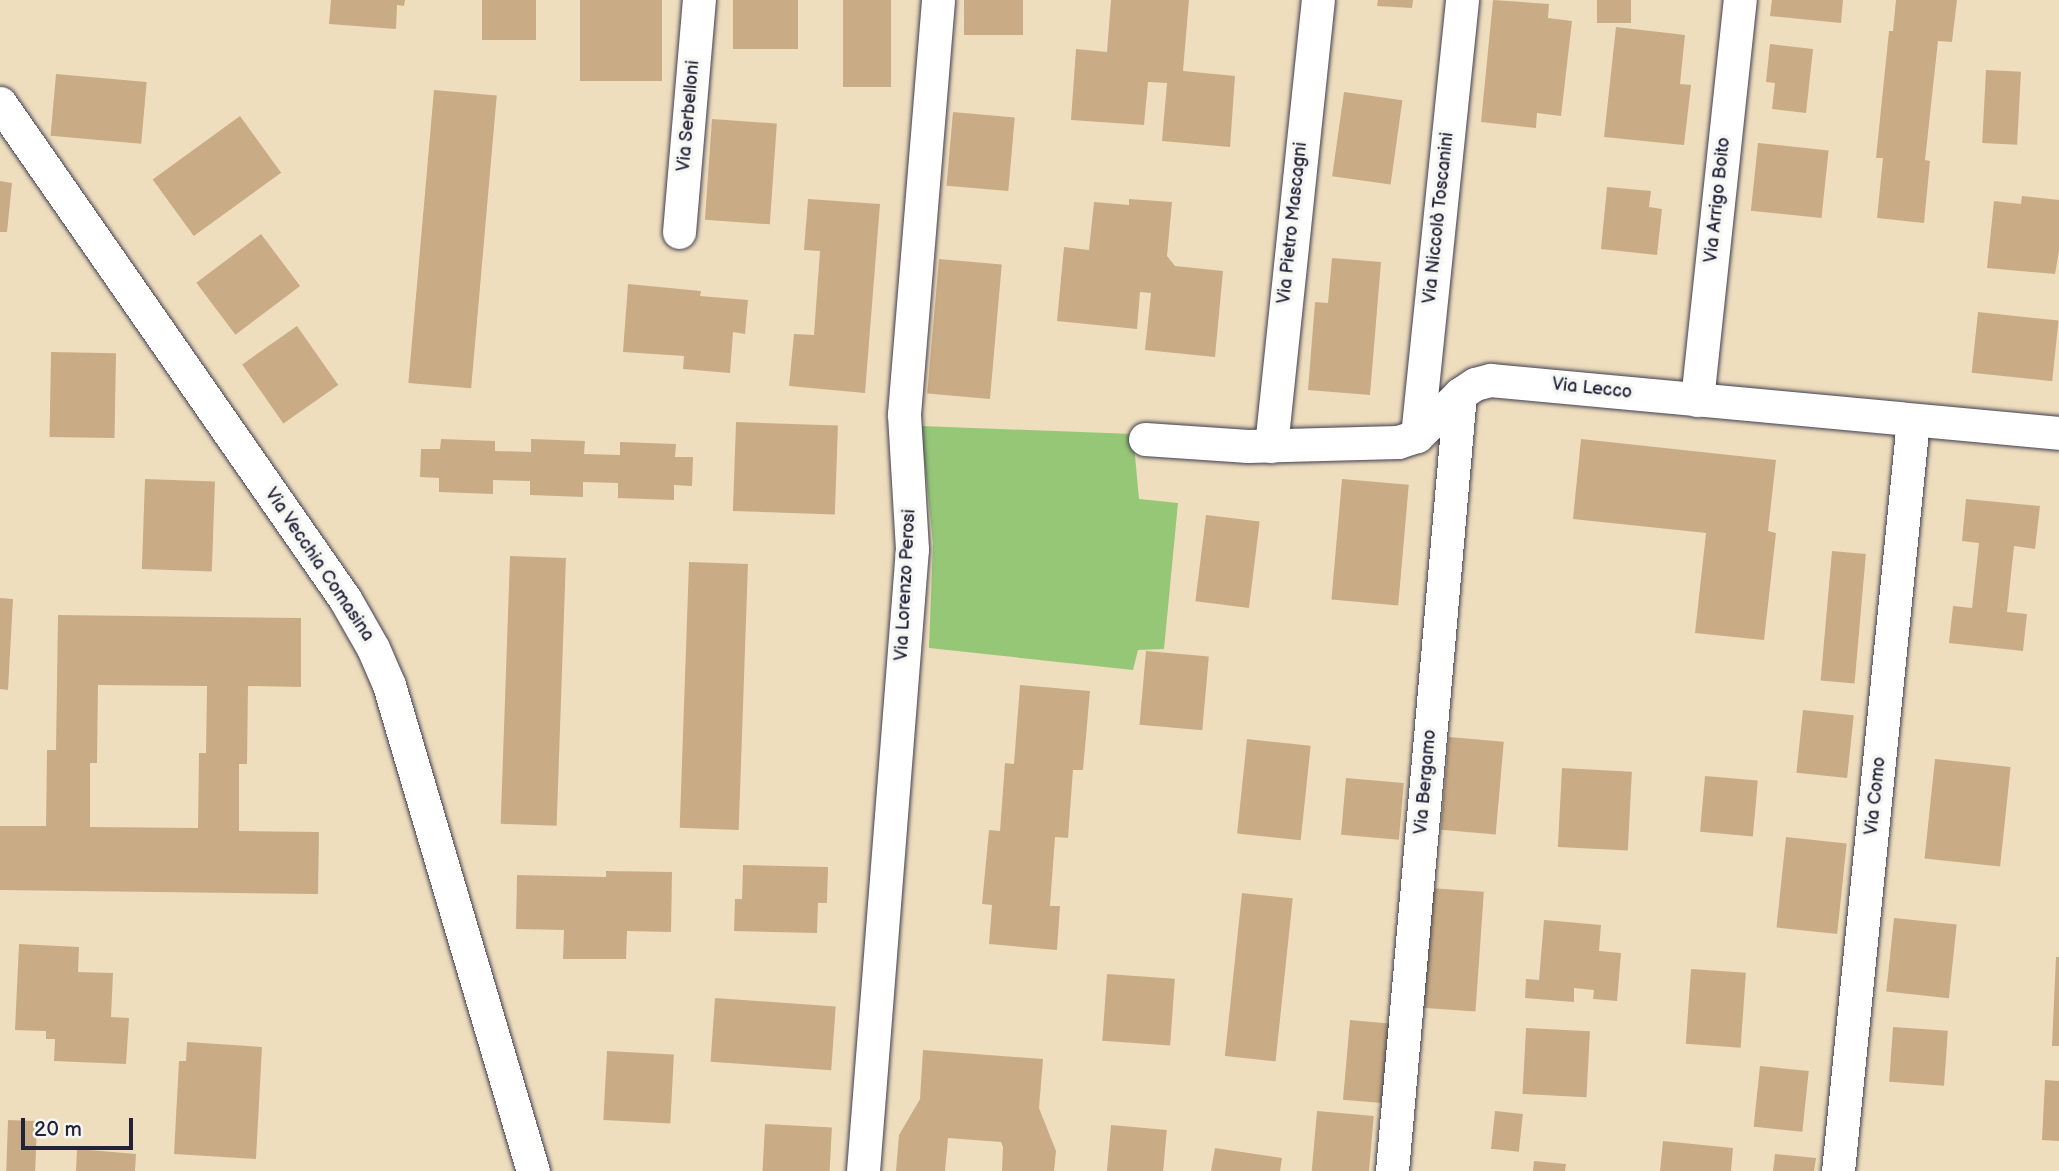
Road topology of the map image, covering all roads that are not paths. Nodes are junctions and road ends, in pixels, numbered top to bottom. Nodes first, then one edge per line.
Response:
1 (699, 0) edge
2 (938, 0) edge
3 (1318, 0) edge
4 (1462, 0) edge
5 (1740, 0) edge
6 (0, 103) edge
7 (679, 232) dead end
8 (1460, 394) junction
9 (1697, 400) junction
10 (1913, 421) junction
11 (2059, 433) edge
12 (1417, 436) junction
13 (1145, 439) dead end
14 (1270, 446) junction
15 (533, 1171) edge
16 (863, 1171) edge
17 (1392, 1171) edge
18 (1838, 1171) edge

1 - 7 street, Via Serbelloni
2 - 16 street, Via Lorenzo Perosi
3 - 14 street, Via Pietro Mascagni
4 - 12 street, Via Niccolò Toscanini
5 - 9 street, Via Arrigo Boito
6 - 15 street, Via Vecchia Comasina
8 - 9 street, Via Lecco
8 - 12 street, Via Lecco
8 - 17 street, Via Bergamo
9 - 10 street, Via Lecco
10 - 11 street, Via Lecco
10 - 18 street, Via Como
12 - 14 street
13 - 14 street

